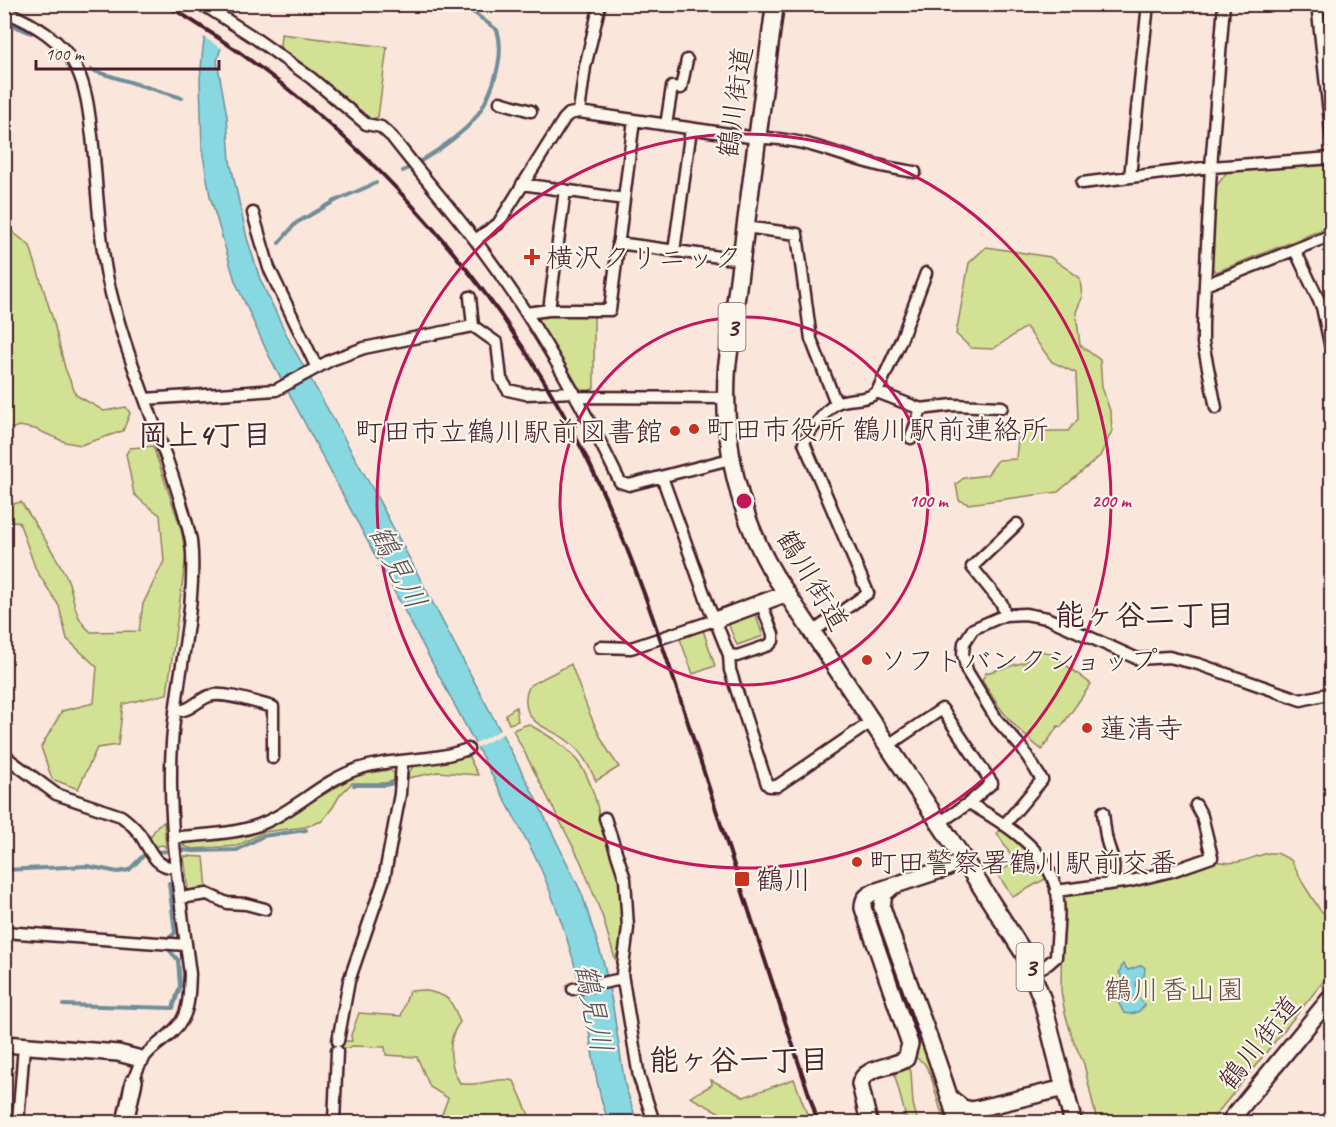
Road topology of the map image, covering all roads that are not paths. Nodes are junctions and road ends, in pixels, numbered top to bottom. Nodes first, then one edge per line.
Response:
1 (202, 4) edge
2 (600, 4) edge
3 (775, 4) edge
4 (1148, 4) edge
5 (1224, 4) edge
6 (1317, 4) edge
7 (4, 11) edge
8 (687, 60) dead end
9 (500, 102) dead end
10 (531, 111) dead end
11 (579, 112) junction
12 (634, 120) junction
13 (666, 125) junction
14 (691, 129) junction
15 (757, 138) junction
16 (1332, 140) edge
17 (1332, 158) edge
18 (1211, 167) junction
19 (915, 172) dead end
20 (1130, 177) junction
21 (1082, 183) dead end
22 (522, 184) junction
23 (565, 190) junction
24 (624, 199) junction
25 (253, 213) dead end
26 (746, 227) junction
27 (1332, 235) edge
28 (475, 240) junction
29 (618, 243) junction
30 (674, 250) junction
31 (1295, 250) junction
32 (741, 260) junction
33 (926, 273) dead end
34 (1205, 285) junction
35 (470, 297) dead end
36 (549, 310) junction
37 (526, 313) junction
38 (473, 326) junction
39 (1332, 353) edge
40 (315, 369) junction
41 (877, 392) junction
42 (575, 395) junction
43 (145, 399) junction
44 (725, 399) junction
45 (836, 404) junction
46 (1002, 407) dead end
47 (1216, 408) dead end
48 (921, 409) junction
49 (911, 438) dead end
50 (730, 459) junction
51 (662, 477) junction
52 (1017, 524) dead end
53 (785, 594) junction
54 (761, 603) junction
55 (1005, 615) junction
56 (715, 620) junction
57 (811, 633) junction
58 (600, 647) dead end
59 (729, 655) junction
60 (1332, 693) edge
61 (175, 711) junction
62 (871, 722) junction
63 (887, 746) junction
64 (468, 748) dead end
65 (4, 752) edge
66 (273, 758) dead end
67 (402, 762) junction
68 (969, 803) junction
69 (1196, 805) dead end
70 (1103, 812) dead end
71 (605, 818) dead end
72 (939, 823) junction
73 (1005, 824) junction
74 (174, 852) junction
75 (964, 860) junction
76 (1108, 884) junction
77 (895, 885) junction
78 (1056, 891) junction
79 (180, 898) junction
80 (265, 909) dead end
81 (4, 932) edge
82 (186, 945) junction
83 (1033, 972) junction
84 (618, 980) junction
85 (574, 989) dead end
86 (1332, 996) edge
87 (4, 1044) edge
88 (24, 1046) junction
89 (141, 1059) junction
90 (134, 1081) joint
91 (1065, 1088) junction
92 (949, 1097) junction
93 (972, 1110) junction
94 (18, 1122) edge
95 (125, 1122) edge
96 (334, 1122) edge
97 (654, 1122) edge
98 (869, 1122) edge
99 (957, 1122) edge
100 (962, 1122) edge
101 (1073, 1122) edge
102 (1229, 1122) edge

1 - 28 street
2 - 11 street
3 - 15 main road, 鶴川街道 / 3
4 - 20 street
5 - 18 street
6 - 16 street
7 - 43 street
8 - 13 street
9 - 10 street
11 - 12 street
11 - 22 street
12 - 13 street
12 - 24 street
13 - 14 street
14 - 15 street
14 - 30 street
15 - 19 street
15 - 26 main road, 鶴川街道 / 3
17 - 18 street
18 - 20 street
18 - 34 street
20 - 21 street
22 - 23 street
22 - 28 street
23 - 24 street
23 - 36 street
24 - 29 street
25 - 40 street
26 - 32 main road, 鶴川街道 / 3
26 - 45 street
27 - 31 street
28 - 37 street
29 - 30 street
29 - 36 street
30 - 32 street
31 - 34 street
31 - 39 street
32 - 44 main road, 鶴川街道 / 3
33 - 41 street
34 - 47 street
35 - 38 street
36 - 37 street
37 - 42 street
38 - 40 street
38 - 42 street
40 - 43 street
41 - 45 street
41 - 48 street
42 - 44 street
42 - 51 street
43 - 61 street
44 - 50 main road, 鶴川街道 / 3
45 - 57 street
46 - 48 street
48 - 49 street
50 - 51 street
50 - 53 main road, 鶴川街道 / 3
51 - 56 street
52 - 55 street
53 - 54 street
53 - 57 main road, 鶴川街道 / 3
54 - 56 street
54 - 59 street
55 - 60 street
55 - 73 street
56 - 58 street
56 - 59 street
57 - 62 main road, 鶴川街道 / 3
59 - 62 street
61 - 66 street
61 - 74 street
62 - 63 main road, 鶴川街道 / 3
63 - 68 street
63 - 72 main road, 鶴川街道 / 3
64 - 67 street
65 - 74 street
67 - 74 street
67 - 96 street
68 - 72 street
68 - 73 street
69 - 76 street
70 - 76 street
71 - 84 street
72 - 75 main road, 鶴川街道 / 3
73 - 78 street
74 - 79 street
75 - 77 street
75 - 83 main road, 鶴川街道 / 3
76 - 78 street
77 - 92 street
77 - 98 street
78 - 83 street
79 - 80 street
79 - 82 street
81 - 82 street
82 - 89 street
83 - 91 main road, 鶴川街道 / 3
84 - 85 street
84 - 97 street
86 - 102 street, 鶴川街道
87 - 88 street
88 - 89 street
88 - 94 street
89 - 90 street
90 - 95 street
91 - 93 street
91 - 101 main road, 鶴川街道 / 3
92 - 93 street
92 - 99 street
93 - 100 street

